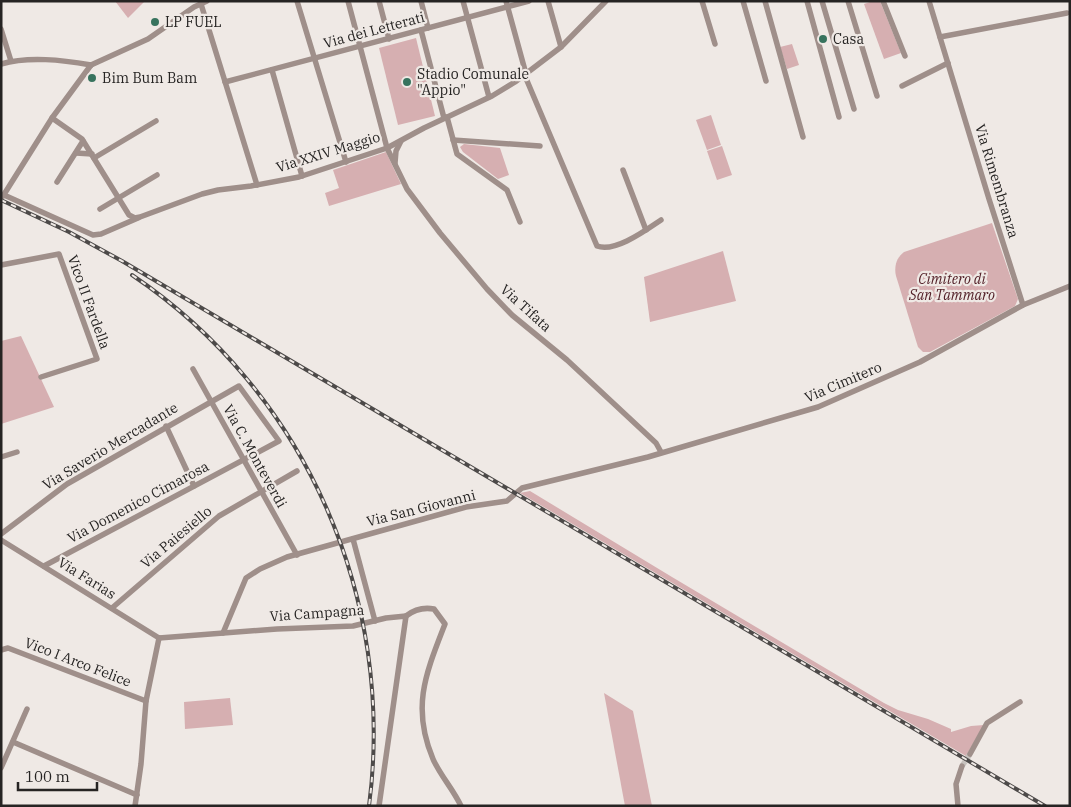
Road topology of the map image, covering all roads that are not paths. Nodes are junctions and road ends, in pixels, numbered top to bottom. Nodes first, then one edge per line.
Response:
1 (297, 1) edge
2 (348, 1) edge
3 (379, 1) edge
4 (421, 1) edge
5 (463, 1) edge
6 (530, 1) edge
7 (548, 1) edge
8 (606, 1) edge
9 (702, 1) edge
10 (744, 1) edge
11 (765, 1) edge
12 (807, 1) edge
13 (822, 1) edge
14 (848, 1) edge
15 (883, 1) edge
16 (929, 1) edge
17 (204, 3) edge
18 (507, 4) edge
19 (1067, 13) dead end
20 (467, 18) junction
21 (428, 28) junction
22 (1, 29) edge
23 (420, 30) junction
24 (940, 37) junction
25 (389, 38) junction
26 (715, 44) dead end
27 (361, 46) junction
28 (561, 47) junction
29 (905, 56) dead end
30 (315, 58) junction
31 (11, 61) junction
32 (1, 64) edge
33 (948, 64) junction
34 (91, 65) junction
35 (272, 70) junction
36 (526, 75) junction
37 (766, 81) dead end
38 (225, 82) junction
39 (902, 86) dead end
40 (877, 96) dead end
41 (489, 98) junction
42 (854, 108) dead end
43 (839, 117) dead end
44 (52, 118) junction
45 (446, 118) junction
46 (156, 120) dead end
47 (803, 137) dead end
48 (401, 140) junction
49 (453, 140) junction
50 (83, 141) junction
51 (540, 146) dead end
52 (387, 148) junction
53 (76, 153) junction
54 (93, 156) junction
55 (346, 162) junction
56 (395, 165) junction
57 (623, 170) dead end
58 (157, 175) dead end
59 (302, 176) junction
60 (57, 182) dead end
61 (254, 186) junction
62 (118, 198) junction
63 (100, 209) dead end
64 (140, 217) junction
65 (661, 220) dead end
66 (520, 222) dead end
67 (646, 230) junction
68 (1, 264) edge
69 (1070, 286) edge
70 (1023, 306) junction
71 (193, 369) dead end
72 (41, 377) dead end
73 (210, 401) junction
74 (166, 426) junction
75 (17, 452) dead end
76 (661, 452) junction
77 (1, 457) edge
78 (242, 460) junction
79 (297, 471) dead end
80 (194, 486) junction
81 (261, 493) junction
82 (1, 534) edge
83 (353, 539) junction
84 (1, 540) edge
85 (297, 555) junction
86 (44, 566) junction
87 (112, 608) junction
88 (406, 616) junction
89 (375, 621) junction
90 (223, 633) junction
91 (159, 638) junction
92 (1, 650) edge
93 (146, 701) junction
94 (1020, 702) dead end
95 (27, 709) dead end
96 (13, 742) junction
97 (970, 754) tunnel mouth
98 (962, 766) tunnel mouth
99 (1, 768) edge
100 (137, 795) junction
101 (135, 806) edge
102 (379, 806) edge
103 (461, 806) edge
104 (958, 806) edge

1 - 30 street
2 - 27 street, Via Tifata
3 - 25 street
4 - 21 street
5 - 20 street
6 - 18 street, Via dei Letterati
7 - 28 street
8 - 28 street, Via XXIV Maggio
9 - 26 street
10 - 37 street
11 - 47 street
12 - 43 street
13 - 42 street
14 - 40 street
15 - 29 street
16 - 24 street, Via Rimembranza
17 - 34 street
17 - 38 street
18 - 20 street, Via dei Letterati
18 - 36 street
19 - 24 street
20 - 21 street, Via dei Letterati
20 - 41 street
21 - 23 street, Via dei Letterati
22 - 31 street
23 - 25 street, Via dei Letterati
23 - 45 street
24 - 33 street, Via Rimembranza
25 - 27 street, Via dei Letterati
27 - 30 street, Via dei Letterati
27 - 52 street, Via Tifata
28 - 36 street, Via XXIV Maggio
30 - 35 street, Via dei Letterati
30 - 55 street
31 - 32 street
31 - 34 street
33 - 39 street
33 - 70 street, Via Rimembranza
34 - 44 street
35 - 38 street, Via dei Letterati
35 - 59 street
36 - 41 street, Via XXIV Maggio
36 - 67 street
38 - 61 street
41 - 45 street, Via XXIV Maggio
44 - 50 street
44 - 64 street
45 - 48 street, Via XXIV Maggio
45 - 49 street
46 - 54 street
48 - 52 street, Via XXIV Maggio
48 - 56 street
49 - 51 street
49 - 66 street
50 - 53 street
50 - 54 street
52 - 55 street, Via XXIV Maggio
52 - 56 street, Via Tifata
53 - 54 street
53 - 60 street
54 - 62 street
55 - 59 street, Via XXIV Maggio
56 - 76 street, Via Tifata
57 - 67 street
58 - 62 street
59 - 61 street, Via XXIV Maggio
61 - 64 street, Via XXIV Maggio
62 - 63 street
62 - 64 street
65 - 67 street
68 - 72 street, Vico II Fardella
69 - 70 street, Via Cimitero
70 - 76 street, Via Cimitero
71 - 73 street, Via C. Monteverdi
73 - 74 street, Via Saverio Mercadante
73 - 78 street, Via C. Monteverdi
73 - 78 street, Via Saverio Mercadante
74 - 80 street
74 - 82 street, Via Saverio Mercadante
75 - 77 street
76 - 83 street, Via San Giovanni
78 - 80 street, Via Domenico Cimarosa
78 - 81 street, Via C. Monteverdi
79 - 81 street, Via Paiesiello
80 - 86 street, Via Domenico Cimarosa
81 - 85 street, Via C. Monteverdi
81 - 87 street, Via Paiesiello
83 - 85 street, Via San Giovanni
83 - 89 street
84 - 86 street, Via Farias
85 - 90 street, Via San Giovanni
86 - 87 street, Via Farias
87 - 91 street, Via Farias
88 - 89 street, Via Campagna
88 - 102 street
88 - 103 street, Via Campagna
89 - 90 street, Via Campagna
90 - 91 street, Via Campagna
91 - 93 street
92 - 93 street, Vico I Arco Felice
93 - 100 street
94 - 97 street
95 - 96 street
96 - 99 street
96 - 100 street
98 - 104 street
100 - 101 street

